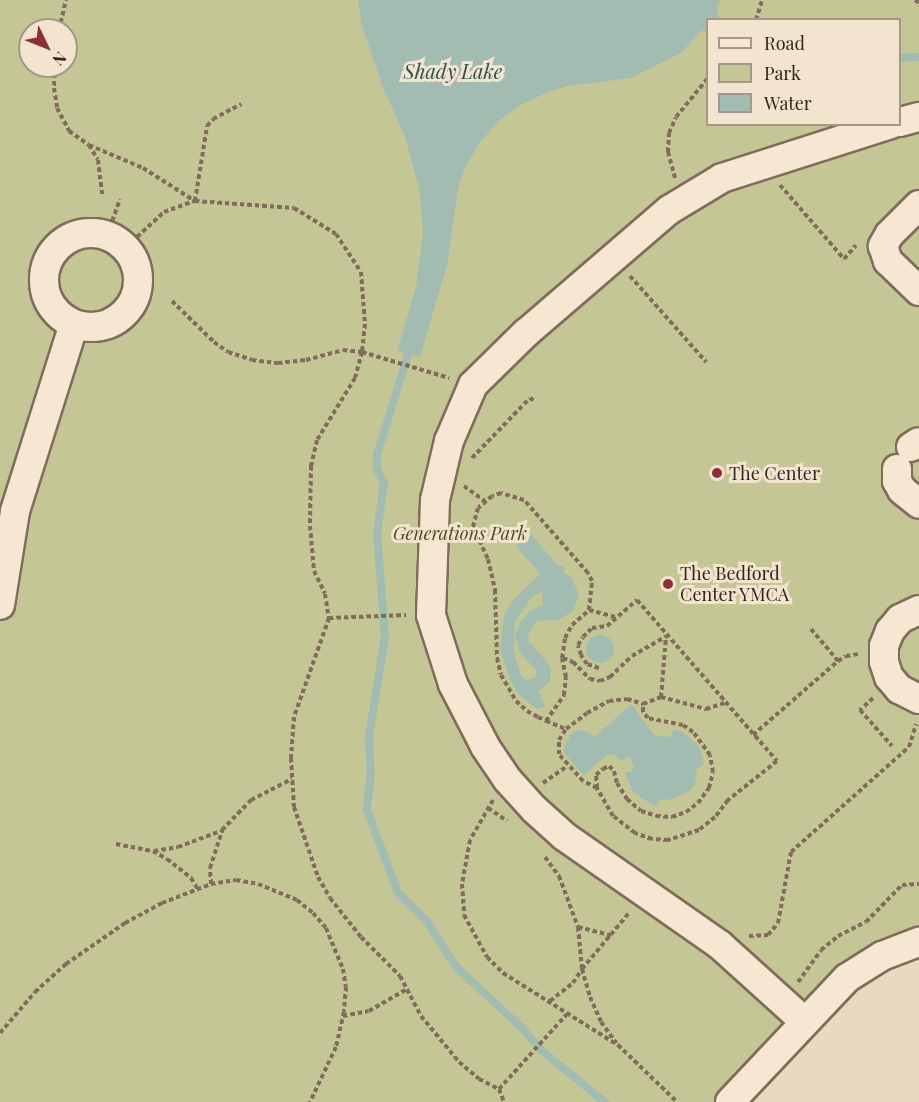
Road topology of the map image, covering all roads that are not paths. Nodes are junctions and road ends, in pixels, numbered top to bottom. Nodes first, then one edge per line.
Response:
1 (919, 117) edge
2 (901, 122) edge
3 (885, 126) edge
4 (919, 206) edge
5 (919, 291) edge
6 (74, 324) junction
7 (909, 453) edge
8 (919, 504) edge
9 (918, 604) edge
10 (0, 605) edge
11 (918, 708) edge
12 (919, 942) edge
13 (804, 1022) junction
14 (730, 1102) edge

1 - 2 street
3 - 13 street
4 - 5 street
6 - 6 street
6 - 10 street
7 - 8 street
9 - 11 street
12 - 13 street
13 - 14 street

